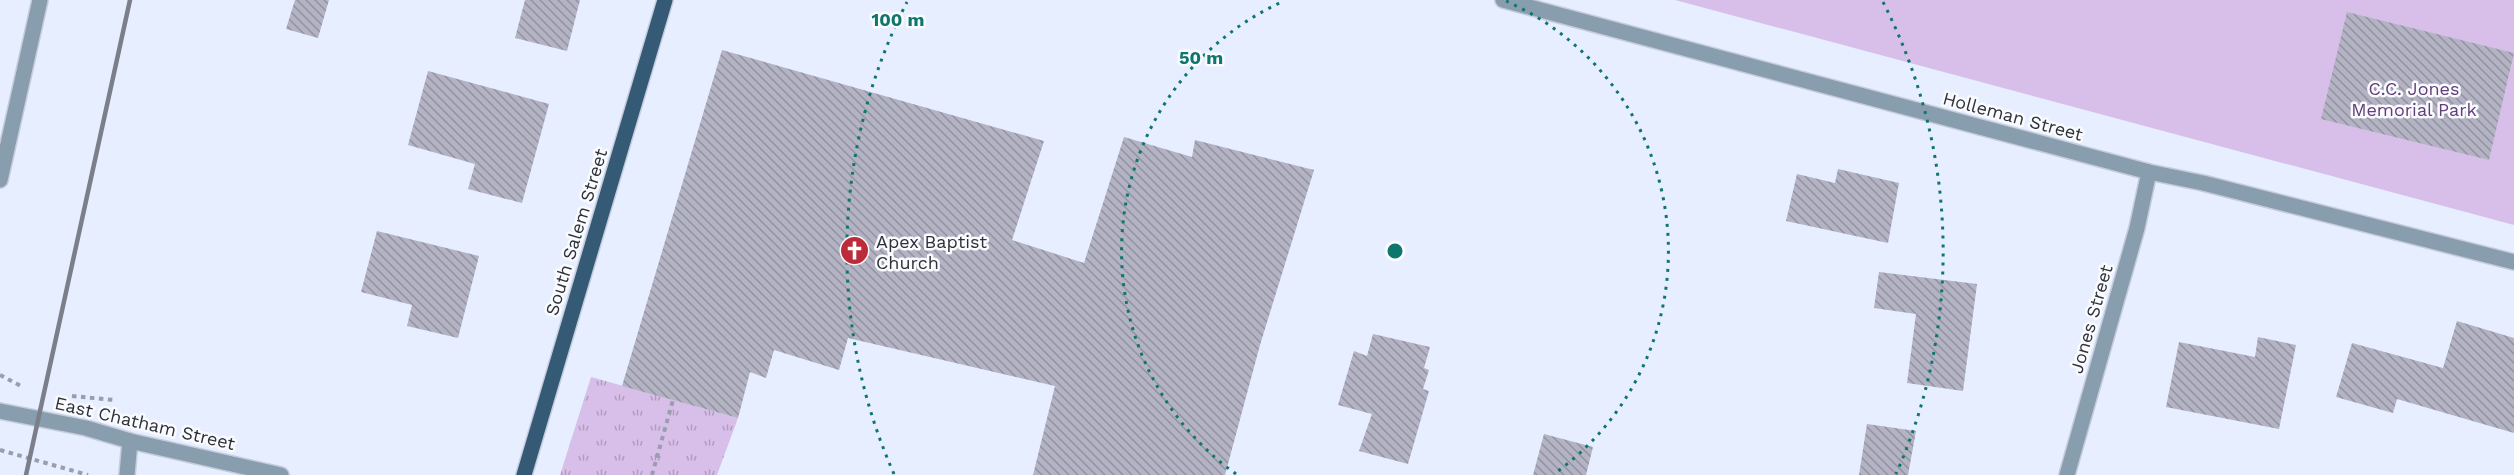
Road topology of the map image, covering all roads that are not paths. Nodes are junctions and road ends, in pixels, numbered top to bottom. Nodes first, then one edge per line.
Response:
1 (40, 0) edge
2 (665, 0) edge
3 (1503, 0) edge
4 (2149, 172) junction
5 (0, 180) edge
6 (2514, 262) edge
7 (0, 411) edge
8 (130, 441) junction
9 (128, 475) edge
10 (281, 475) edge
11 (524, 475) edge
12 (2067, 475) edge

1 - 5 street
2 - 11 main road, South Salem Street
3 - 4 street, Holleman Street
4 - 6 street, Holleman Street
4 - 12 street, Jones Street
7 - 8 street, East Chatham Street
8 - 9 street
8 - 10 street, East Chatham Street

